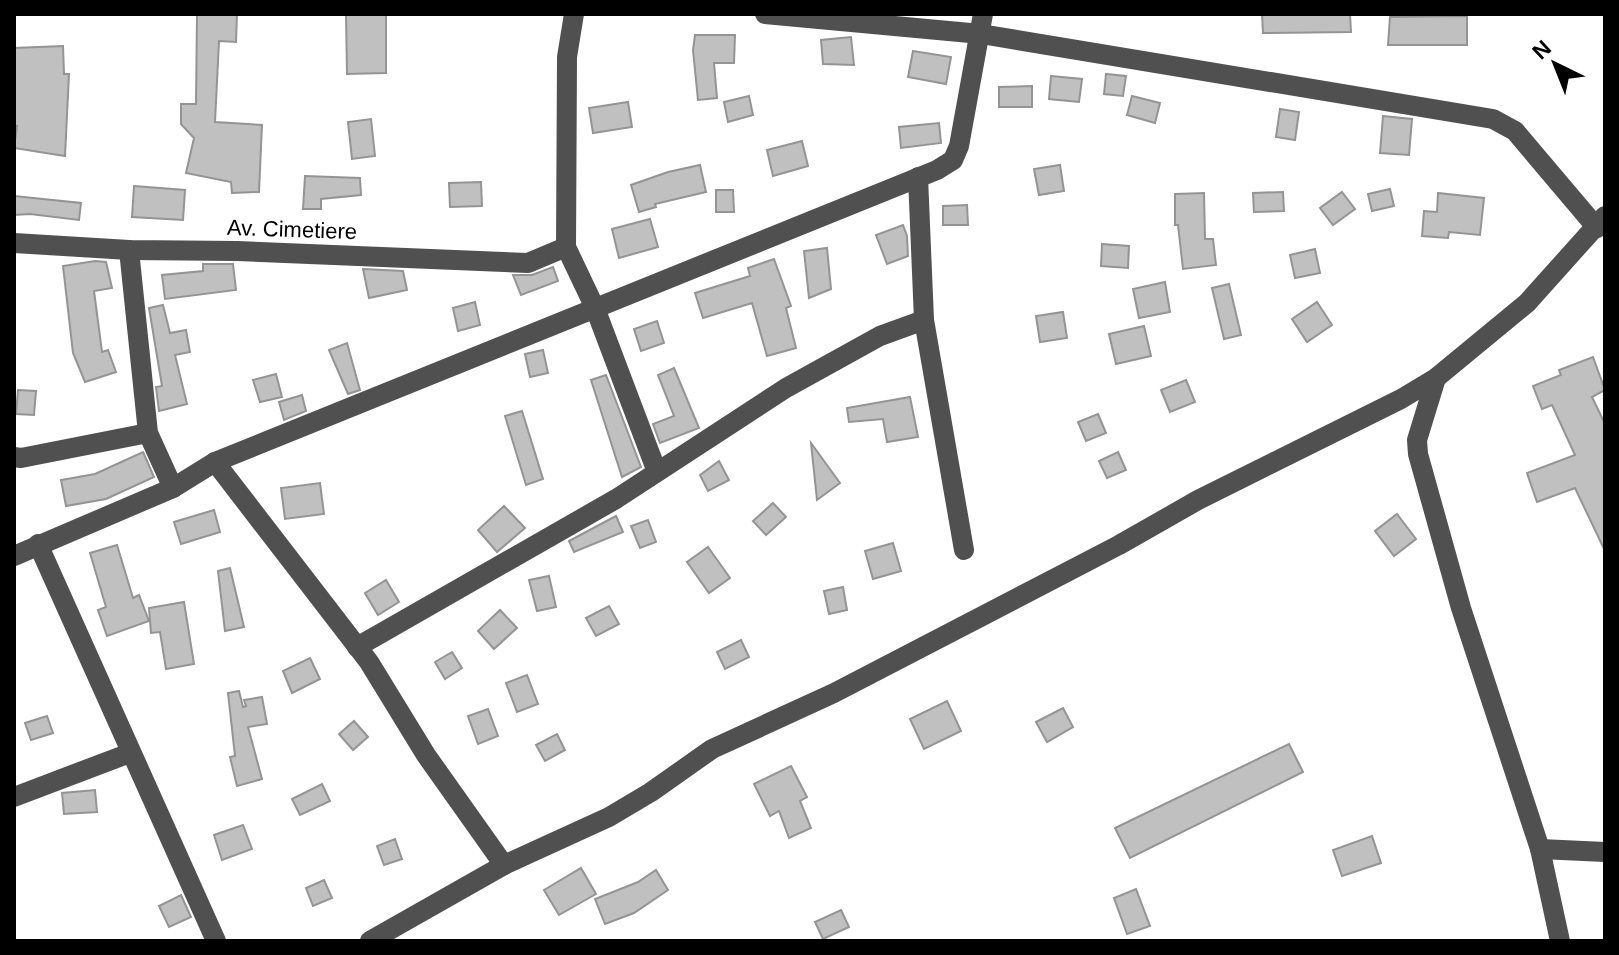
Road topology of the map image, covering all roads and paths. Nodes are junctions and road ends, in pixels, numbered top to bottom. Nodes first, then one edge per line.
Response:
1 (574, 14) edge
2 (765, 14) edge
3 (982, 24) edge
4 (918, 177) junction
5 (1601, 222) edge
6 (14, 243) edge
7 (566, 247) junction
8 (129, 250) junction
9 (595, 308) junction
10 (924, 320) junction
11 (1436, 378) junction
12 (148, 433) junction
13 (14, 457) edge
14 (215, 462) junction
15 (657, 472) junction
16 (173, 488) junction
17 (38, 544) junction
18 (964, 550) dead end
19 (14, 556) edge
20 (357, 647) junction
21 (130, 753) junction
22 (14, 797) edge
23 (1540, 849) junction
24 (1605, 852) edge
25 (504, 865) junction
26 (216, 941) edge
27 (370, 941) edge
28 (1560, 941) edge

1 - 7 street
2 - 3 street
3 - 4 street
3 - 5 street
4 - 9 street
4 - 10 street
5 - 11 street
6 - 8 street, Av. Cimetiere
7 - 8 street, Av. Cimetiere
7 - 9 street
8 - 12 street
9 - 14 street
9 - 15 street
10 - 15 street
10 - 18 street
11 - 23 street
11 - 25 street
12 - 13 street
12 - 16 street
14 - 16 street
14 - 20 street
15 - 20 street
16 - 17 street
17 - 19 street
17 - 21 street
20 - 25 street
21 - 22 street
21 - 26 street
23 - 24 street
23 - 28 street
25 - 27 street

